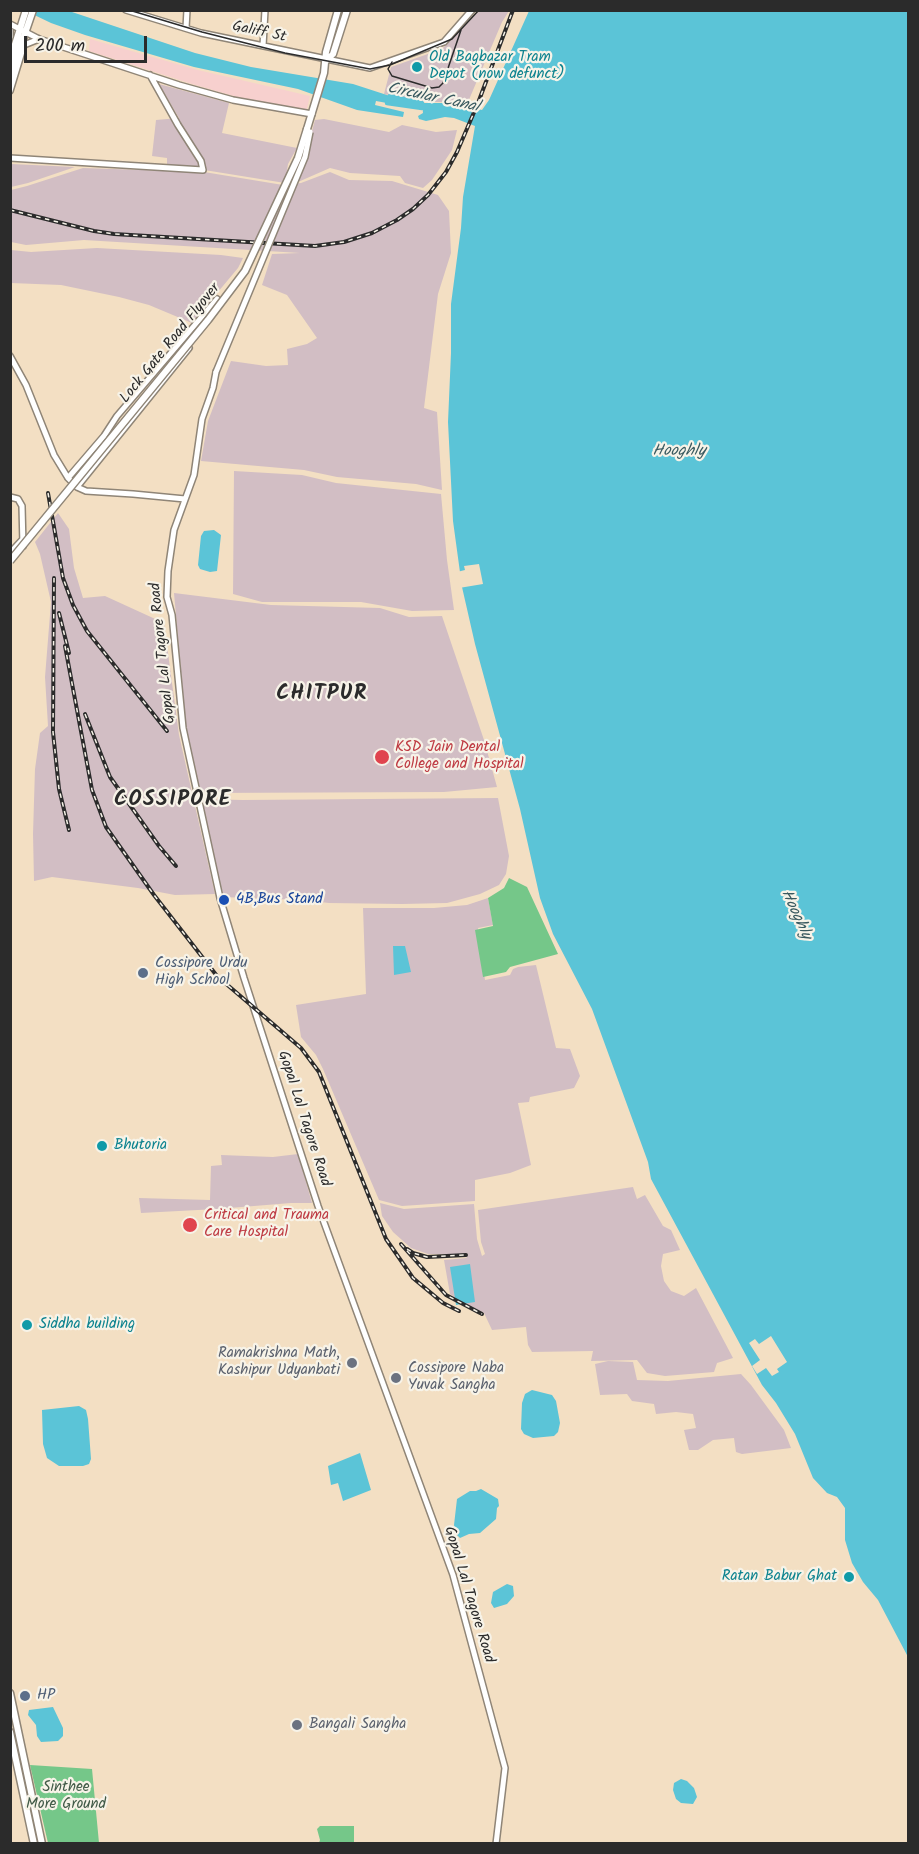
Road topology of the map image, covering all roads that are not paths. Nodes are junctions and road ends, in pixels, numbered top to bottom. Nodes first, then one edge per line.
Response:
1 (126, 10) edge
2 (187, 10) edge
3 (265, 10) edge
4 (338, 10) edge
5 (347, 10) edge
6 (472, 10) edge
7 (29, 14) edge
8 (10, 24) edge
9 (186, 28) junction
10 (10, 30) edge
11 (19, 35) edge
12 (39, 39) junction
13 (263, 46) junction
14 (10, 60) edge
15 (327, 60) junction
16 (150, 75) junction
17 (10, 77) edge
18 (10, 91) edge
19 (312, 116) junction
20 (309, 130) junction
21 (10, 158) edge
22 (10, 356) edge
23 (68, 478) junction
24 (78, 487) junction
25 (10, 497) edge
26 (185, 499) junction
27 (24, 538) junction
28 (10, 553) edge
29 (10, 562) edge
30 (10, 1693) edge
31 (10, 1732) edge
32 (34, 1844) edge
33 (42, 1844) edge
34 (496, 1844) edge

1 - 9 street, Galiff St
2 - 9 street
3 - 13 street
4 - 15 main road
5 - 15 main road
6 - 15 street, Galiff St
7 - 11 main road
8 - 11 street
9 - 13 street, Galiff St
10 - 11 street
11 - 12 street
11 - 14 main road
11 - 17 main road
12 - 16 street
12 - 18 street
13 - 15 street, Galiff St
15 - 19 main road, Lock Gate Road Flyover
16 - 19 street
16 - 21 street
19 - 20 main road, Lock Gate Road Flyover
20 - 26 street, Gopal Lal Tagore Road, bridge
20 - 29 main road, Lock Gate Road Flyover, bridge
22 - 23 street
23 - 24 street
23 - 24 street
24 - 26 street
25 - 27 street
26 - 34 street, Gopal Lal Tagore Road
27 - 28 street
27 - 29 street
30 - 33 main road
31 - 32 main road

